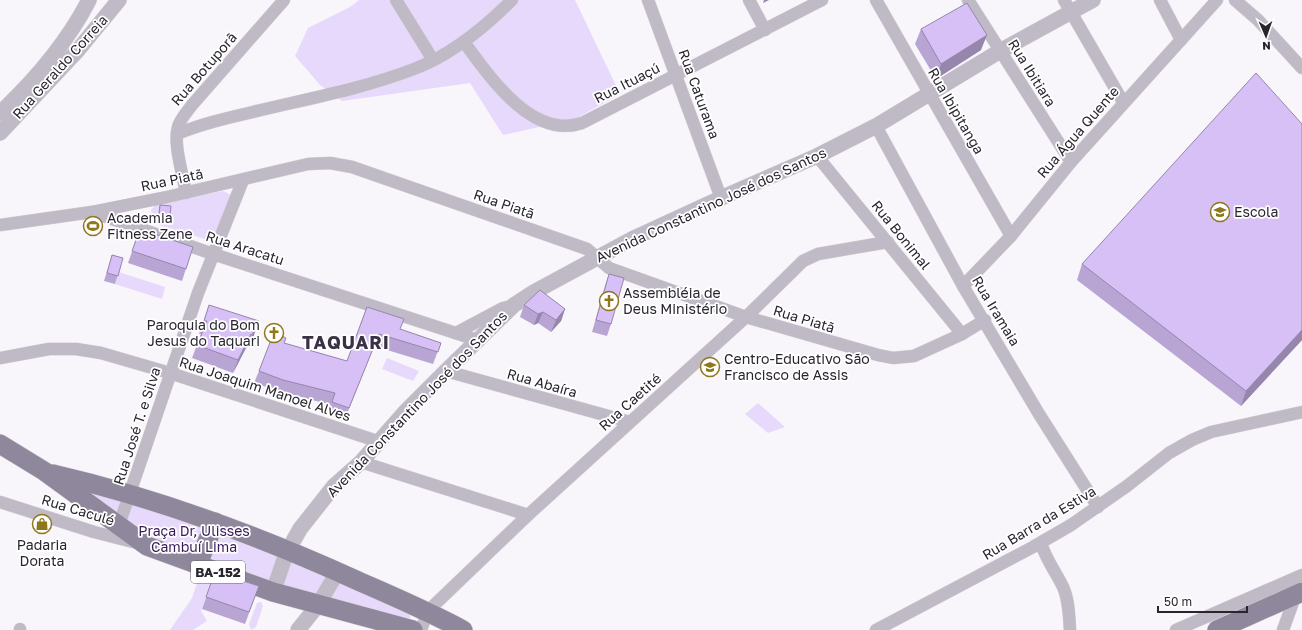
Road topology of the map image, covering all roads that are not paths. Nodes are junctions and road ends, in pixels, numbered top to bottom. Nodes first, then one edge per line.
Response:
1 (89, 0) edge
2 (119, 0) edge
3 (284, 0) edge
4 (396, 0) edge
5 (512, 0) edge
6 (648, 0) edge
7 (749, 0) edge
8 (822, 0) edge
9 (876, 0) edge
10 (968, 0) edge
11 (1093, 0) edge
12 (1160, 0) edge
13 (1217, 0) edge
14 (1235, 0) edge
15 (1067, 6) edge
16 (765, 30) junction
17 (1181, 40) junction
18 (464, 42) junction
19 (1000, 51) junction
20 (433, 60) junction
21 (1302, 68) edge
22 (676, 75) junction
23 (929, 93) junction
24 (1123, 102) junction
25 (0, 113) edge
26 (876, 126) junction
27 (0, 133) edge
28 (177, 134) junction
29 (817, 156) junction
30 (1071, 162) junction
31 (242, 180) junction
32 (186, 193) junction
33 (721, 198) junction
34 (92, 212) junction
35 (2, 222) edge
36 (1011, 236) junction
37 (888, 242) junction
38 (213, 254) junction
39 (598, 257) junction
40 (963, 286) junction
41 (514, 305) junction
42 (746, 317) junction
43 (985, 320) junction
44 (456, 333) junction
45 (962, 334) junction
46 (478, 340) junction
47 (0, 358) edge
48 (446, 371) junction
49 (170, 373) junction
50 (1302, 412) edge
51 (630, 422) junction
52 (380, 442) junction
53 (0, 444) edge
54 (361, 462) junction
55 (44, 471) junction
56 (130, 495) junction
57 (0, 502) edge
58 (1098, 507) junction
59 (528, 515) junction
60 (215, 522) junction
61 (119, 525) junction
62 (1041, 543) junction
63 (147, 546) junction
64 (289, 549) junction
65 (198, 564) junction
66 (338, 571) junction
67 (1302, 576) edge
68 (273, 592) junction
69 (1299, 593) edge
70 (318, 605) junction
71 (428, 612) junction
72 (298, 630) edge
73 (413, 630) edge
74 (421, 630) edge
75 (463, 630) edge
76 (876, 630) edge
77 (1070, 630) edge
78 (1176, 630) edge
79 (1217, 630) edge
80 (1283, 630) edge

1 - 25 street, Rua Geraldo Correia
2 - 27 street, Rua Geraldo Correia
3 - 28 street, Rua Botuporã
4 - 20 street
5 - 18 street
6 - 22 street, Rua Caturama
7 - 16 street
8 - 16 street, Rua Ituaçú
9 - 23 street, Rua Ibipitanga
10 - 19 street, Rua Ibitiara
11 - 15 street, Avenida Constantino José dos Santos
12 - 17 street
13 - 17 street, Rua Água Quente
14 - 21 street
15 - 19 street, Avenida Constantino José dos Santos
15 - 24 street
16 - 22 street, Rua Ituaçú
17 - 24 street, Rua Água Quente
18 - 20 street
18 - 22 street, Rua Ituaçú
19 - 23 street, Avenida Constantino José dos Santos
19 - 30 street, Rua Ibitiara
20 - 28 street
22 - 33 street, Rua Caturama
23 - 26 street, Avenida Constantino José dos Santos
23 - 36 street, Rua Ibipitanga
24 - 30 street, Rua Água Quente
26 - 29 street, Avenida Constantino José dos Santos
26 - 40 street, Rua Iramaia
28 - 32 street, Rua Botuporã
29 - 33 street, Avenida Constantino José dos Santos
29 - 37 street, Rua Bonimal
30 - 36 street, Rua Água Quente
31 - 32 street, Rua Piatã
31 - 38 street, Rua José T. e Silva
31 - 39 street, Rua Piatã
32 - 34 street, Rua Piatã
33 - 39 street, Avenida Constantino José dos Santos
34 - 35 street, Rua Aracatu
34 - 38 street, Rua Aracatu
36 - 40 street, Rua Água Quente
37 - 42 street, Rua Caetité
37 - 45 street, Rua Bonimal
38 - 44 street, Rua Aracatu
38 - 49 street, Rua José T. e Silva
39 - 41 street, Avenida Constantino José dos Santos
39 - 42 street, Rua Piatã
40 - 43 street, Rua Iramaia
41 - 44 street
41 - 46 street, Avenida Constantino José dos Santos
42 - 45 street, Rua Piatã
42 - 51 street, Rua Caetité
43 - 45 street, Rua Piatã
43 - 58 street, Rua Iramaia
44 - 46 street, Rua Aracatu
46 - 48 street, Avenida Constantino José dos Santos
47 - 49 street, Rua Joaquim Manoel Alves
48 - 51 street, Rua Abaíra
48 - 52 street, Avenida Constantino José dos Santos
49 - 52 street, Rua Joaquim Manoel Alves
49 - 56 street, Rua José T. e Silva
50 - 58 street, Rua Barra da Estiva
51 - 59 street, Rua Caetité
52 - 54 street, Avenida Constantino José dos Santos
53 - 55 main road, BA-152
54 - 59 street
54 - 64 street, Avenida Constantino José dos Santos
55 - 56 main road, BA-152
55 - 61 main road, BA-152
56 - 60 main road, BA-152
56 - 61 street, Rua José T. e Silva
57 - 63 street, Rua Caculé
58 - 62 street, Rua Barra da Estiva
59 - 71 street, Rua Caetité
60 - 64 main road, BA-152
60 - 65 main road
61 - 63 main road, BA-152
62 - 76 street, Rua Barra da Estiva
62 - 77 street
63 - 65 main road, BA-152
64 - 66 main road, BA-152
64 - 68 street, Avenida Constantino José dos Santos
65 - 68 main road, BA-152
66 - 70 street
66 - 71 main road, BA-152
67 - 78 street
68 - 70 main road, BA-152
69 - 79 main road
69 - 80 street
70 - 72 street
70 - 73 main road, BA-152
71 - 74 street, Rua Caetité
71 - 75 main road, BA-152

